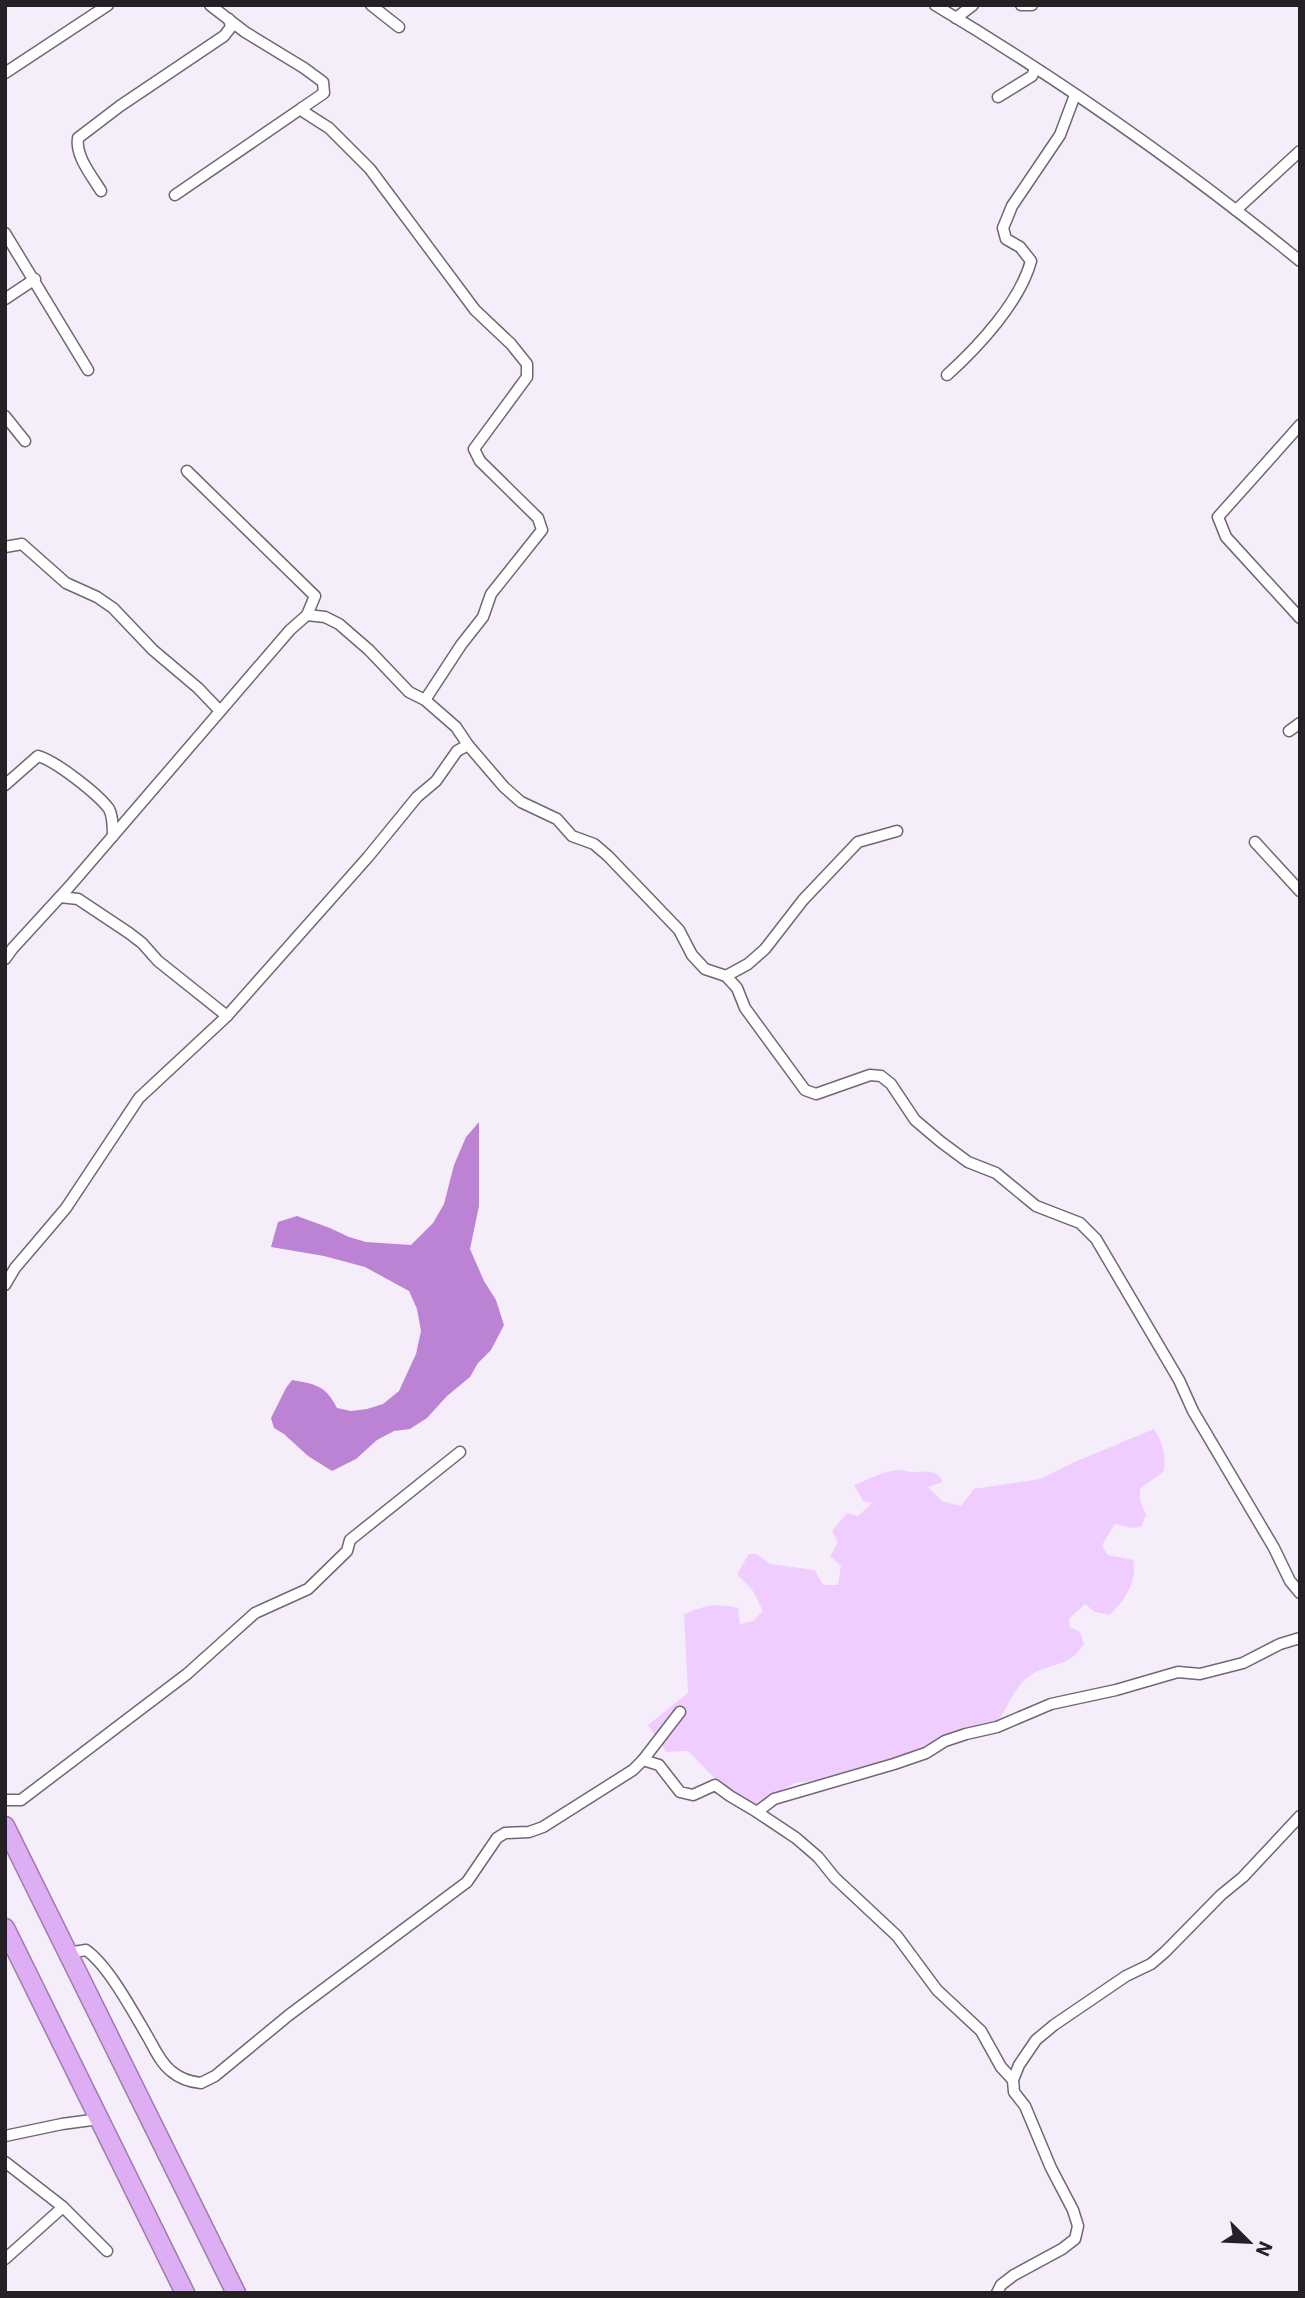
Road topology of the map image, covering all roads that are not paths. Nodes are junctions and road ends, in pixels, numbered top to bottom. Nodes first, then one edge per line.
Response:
1 (108, 5) edge
2 (210, 5) edge
3 (371, 5) edge
4 (935, 5) edge
5 (973, 5) edge
6 (1021, 5) edge
7 (1032, 5) edge
8 (957, 18) junction
9 (229, 19) junction
10 (399, 27) dead end
11 (1035, 69) junction
12 (5, 73) edge
13 (1075, 95) junction
14 (998, 97) dead end
15 (302, 108) junction
16 (1300, 151) edge
17 (101, 191) dead end
18 (175, 195) dead end
19 (1236, 210) junction
20 (5, 233) edge
21 (1300, 261) edge
22 (34, 279) junction
23 (5, 299) edge
24 (88, 370) dead end
25 (947, 375) dead end
26 (5, 416) edge
27 (1300, 425) edge
28 (25, 441) dead end
29 (187, 471) dead end
30 (5, 547) edge
31 (307, 615) junction
32 (1300, 618) edge
33 (425, 700) junction
34 (220, 712) junction
35 (1300, 723) edge
36 (1289, 731) dead end
37 (468, 745) junction
38 (5, 785) edge
39 (897, 831) dead end
40 (113, 836) junction
41 (1255, 842) dead end
42 (1300, 891) edge
43 (60, 897) junction
44 (5, 959) edge
45 (726, 976) junction
46 (228, 1016) junction
47 (5, 1285) edge
48 (460, 1452) dead end
49 (1300, 1593) edge
50 (1300, 1638) edge
51 (680, 1712) dead end
52 (643, 1760) junction
53 (5, 1801) edge
54 (757, 1812) junction
55 (1300, 1815) edge
56 (5, 1826) edge
57 (5, 1928) edge
58 (68, 1953) junction
59 (1013, 2080) junction
60 (99, 2119) junction
61 (5, 2136) edge
62 (5, 2162) edge
63 (63, 2207) junction
64 (107, 2251) dead end
65 (5, 2259) edge
66 (185, 2293) edge
67 (236, 2293) edge
68 (997, 2293) edge

1 - 12 street
2 - 9 street
3 - 10 street
4 - 8 street
5 - 8 street
6 - 7 street
8 - 11 street
9 - 15 street
9 - 17 street
11 - 13 street
11 - 14 street
13 - 19 street
13 - 25 street
15 - 18 street
15 - 33 street
16 - 19 street
19 - 21 street
20 - 22 street
22 - 23 street
22 - 24 street
26 - 28 street
27 - 32 street
29 - 31 street
30 - 34 street
31 - 33 street
31 - 34 street
33 - 37 street
34 - 40 street
35 - 36 street
37 - 45 street
37 - 46 street
38 - 40 street
39 - 45 street
40 - 43 street
41 - 42 street
43 - 44 street
43 - 46 street
45 - 49 street
46 - 47 street
48 - 53 street
50 - 54 street
51 - 52 street
52 - 54 street
52 - 58 street
54 - 59 street
55 - 59 street
56 - 58 highway
57 - 60 highway
58 - 67 highway
59 - 68 street
60 - 61 street
60 - 66 highway
62 - 63 street
63 - 64 street
63 - 65 street

